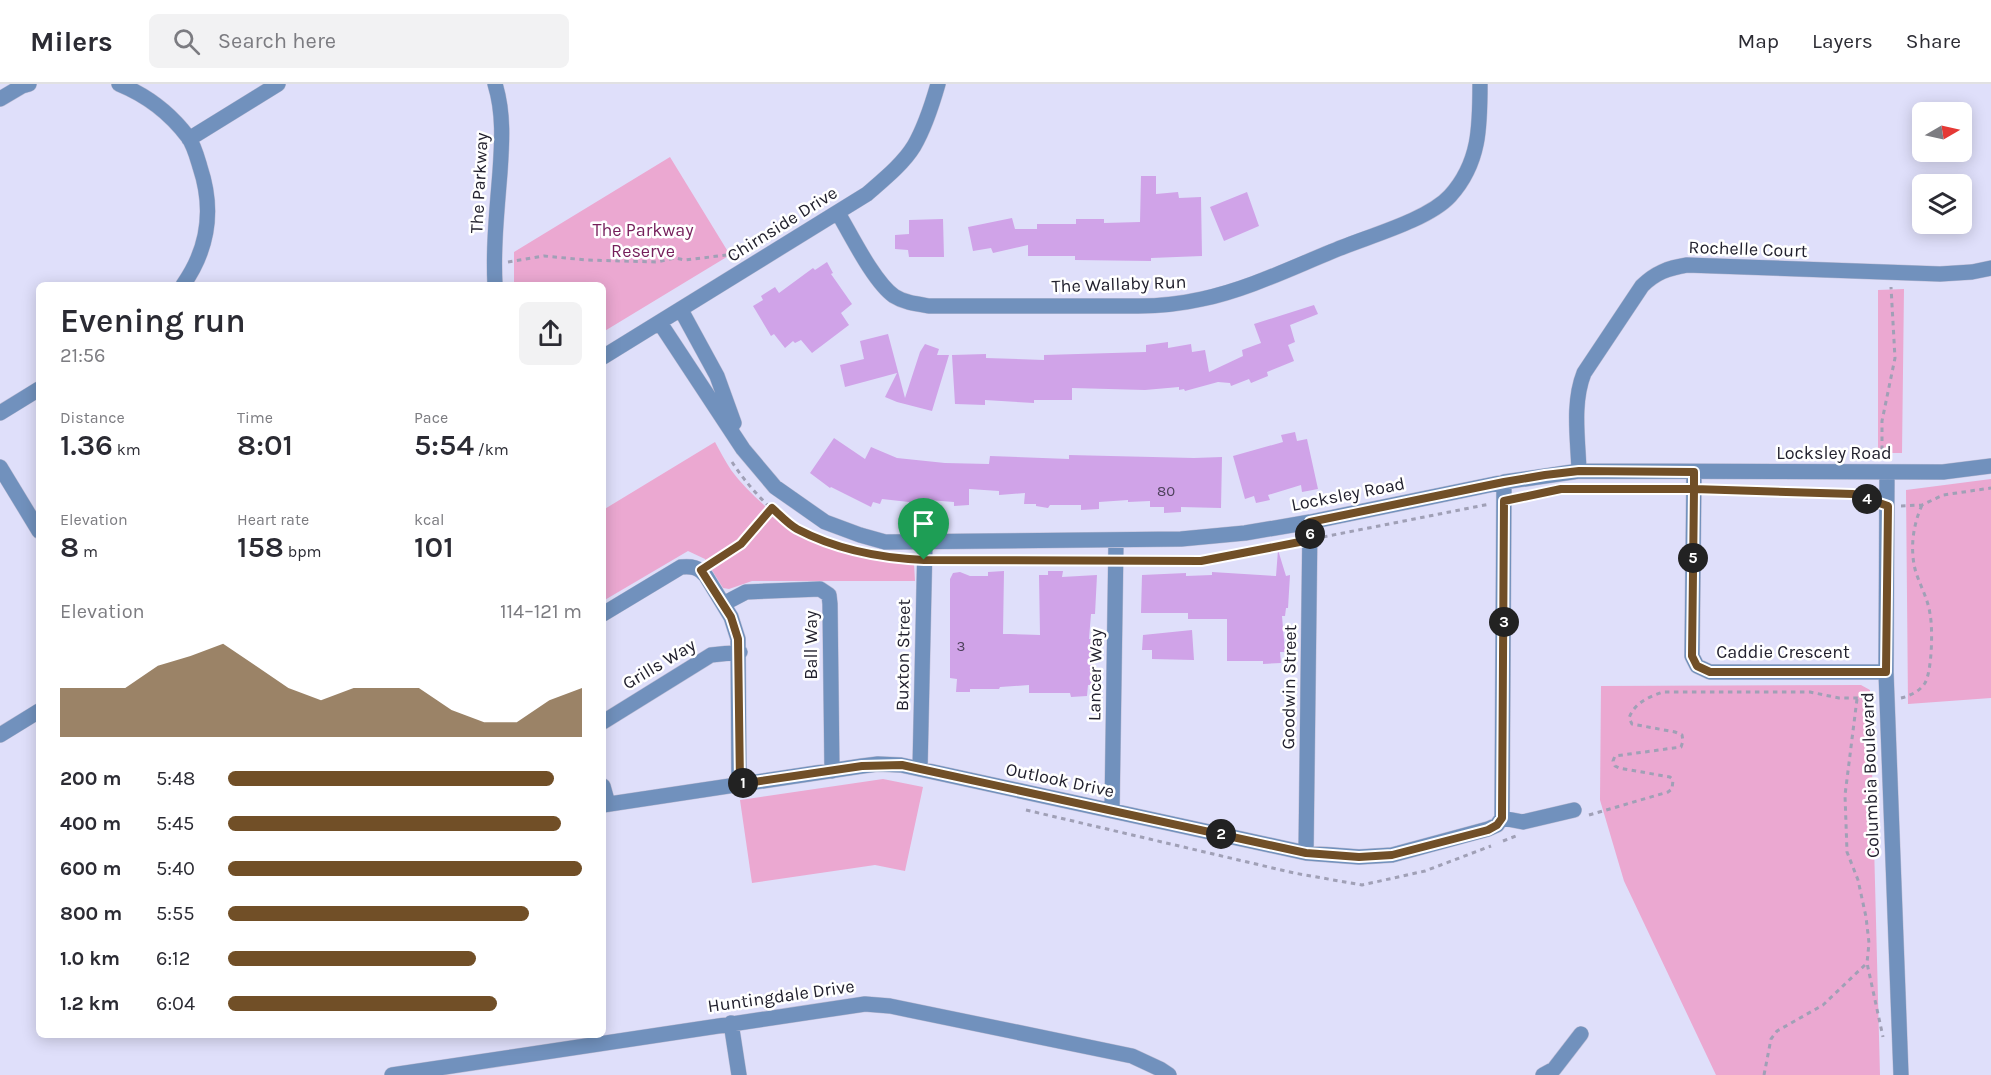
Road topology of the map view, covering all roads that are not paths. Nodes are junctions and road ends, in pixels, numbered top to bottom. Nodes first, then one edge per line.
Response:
1 (29, 84) edge
2 (119, 84) edge
3 (278, 84) edge
4 (495, 84) edge
5 (938, 84) edge
6 (1480, 84) edge
7 (0, 99) edge
8 (189, 139) junction
9 (838, 213) junction
10 (1991, 268) edge
11 (185, 282) edge
12 (495, 282) edge
13 (681, 310) junction
14 (660, 322) junction
15 (606, 355) edge
16 (36, 391) edge
17 (0, 413) edge
18 (743, 448) junction
19 (1991, 466) edge
20 (0, 467) edge
21 (1579, 471) junction
22 (1694, 472) junction
23 (1887, 473) junction
24 (1504, 482) junction
25 (1310, 522) junction
26 (36, 526) edge
27 (1116, 541) junction
28 (924, 542) junction
29 (723, 604) junction
30 (606, 612) edge
31 (740, 652) junction
32 (1886, 672) junction
33 (36, 713) edge
34 (606, 720) edge
35 (0, 735) edge
36 (920, 769) junction
37 (832, 771) junction
38 (740, 784) junction
39 (606, 804) edge
40 (1574, 810) dead end
41 (1112, 811) junction
42 (1502, 818) junction
43 (1306, 853) junction
44 (731, 1023) junction
45 (1581, 1034) dead end
46 (392, 1075) edge
47 (739, 1075) edge
48 (1169, 1075) edge
49 (1543, 1075) edge
50 (1901, 1075) edge

1 - 7 street
2 - 8 street
3 - 8 street
4 - 12 street, The Parkway
5 - 9 street, Chirnside Drive
6 - 9 street, The Wallaby Run
8 - 11 street
9 - 13 street, Chirnside Drive
10 - 21 street, Rochelle Court
13 - 14 street, Chirnside Drive
13 - 18 street, Locksley Road
14 - 15 street, Chirnside Drive
14 - 18 street, Locksley Road
16 - 17 street
18 - 28 street, Locksley Road
19 - 23 street, Locksley Road
20 - 26 street
21 - 22 street, Locksley Road
21 - 24 street, Locksley Road
22 - 23 street, Locksley Road
22 - 32 street, Caddie Crescent
23 - 32 street, Columbia Boulevard
24 - 25 street, Locksley Road
24 - 42 street
25 - 27 street, Locksley Road
25 - 43 street, Goodwin Street
27 - 28 street, Locksley Road
27 - 41 street, Lancer Way
28 - 36 street, Buxton Street
29 - 30 street
29 - 31 street
29 - 37 street, Ball Way
31 - 34 street, Grills Way
31 - 38 street
32 - 50 street, Columbia Boulevard
33 - 35 street
36 - 37 street, Outlook Drive
36 - 41 street, Outlook Drive
37 - 38 street, Outlook Drive
38 - 39 street, Outlook Drive
40 - 42 street
41 - 43 street, Outlook Drive
42 - 43 street, Outlook Drive
44 - 46 street, Huntingdale Drive
44 - 47 street
44 - 48 street, Huntingdale Drive
45 - 49 street

